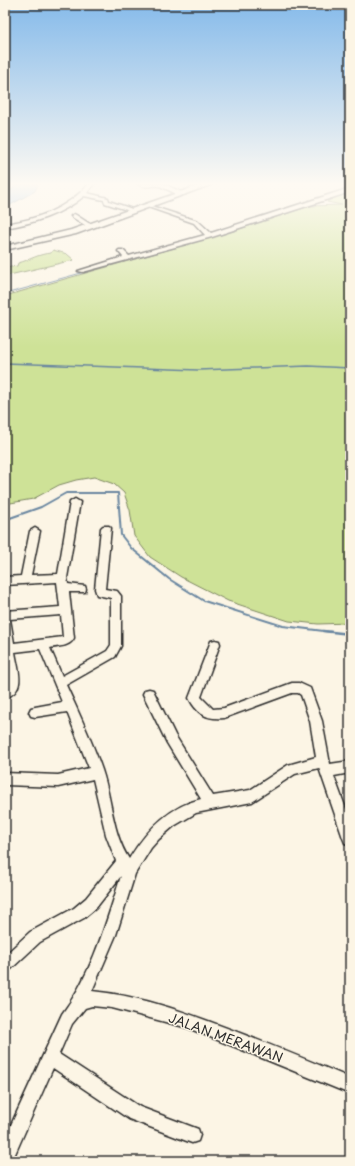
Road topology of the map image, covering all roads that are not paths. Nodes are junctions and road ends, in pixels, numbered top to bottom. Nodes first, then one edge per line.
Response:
1 (49, 238) edge
2 (201, 238) edge
3 (5, 248) edge
4 (121, 251) dead end
5 (128, 258) junction
6 (80, 271) dead end
7 (75, 502) dead end
8 (106, 528) dead end
9 (35, 531) dead end
10 (25, 579) junction
11 (5, 581) edge
12 (63, 583) junction
13 (81, 589) dead end
14 (65, 611) junction
15 (5, 615) edge
16 (5, 619) edge
17 (43, 644) junction
18 (216, 644) dead end
19 (7, 649) edge
20 (59, 683) junction
21 (5, 693) edge
22 (149, 694) dead end
23 (70, 706) junction
24 (35, 712) dead end
25 (324, 767) junction
26 (350, 767) edge
27 (97, 772) junction
28 (5, 779) edge
29 (210, 803) junction
30 (350, 838) edge
31 (126, 867) junction
32 (5, 965) edge
33 (80, 1002) junction
34 (50, 1057) junction
35 (350, 1086) edge
36 (192, 1135) dead end
37 (5, 1157) edge

1 - 3 main road
2 - 5 street
4 - 5 street
5 - 6 street
7 - 12 street
8 - 20 street
9 - 10 street
10 - 11 street
10 - 12 street
12 - 13 street
12 - 14 street
14 - 15 street
14 - 17 street
16 - 19 street
17 - 19 street
17 - 20 street
18 - 25 street
19 - 21 street
20 - 23 street
22 - 29 street
23 - 24 street
23 - 27 street
25 - 26 street
25 - 29 street
25 - 30 street
27 - 28 street
27 - 31 street
29 - 31 street
31 - 32 street
31 - 33 street
33 - 34 street
33 - 35 street, JALAN MERAWAN
34 - 36 street
34 - 37 street

